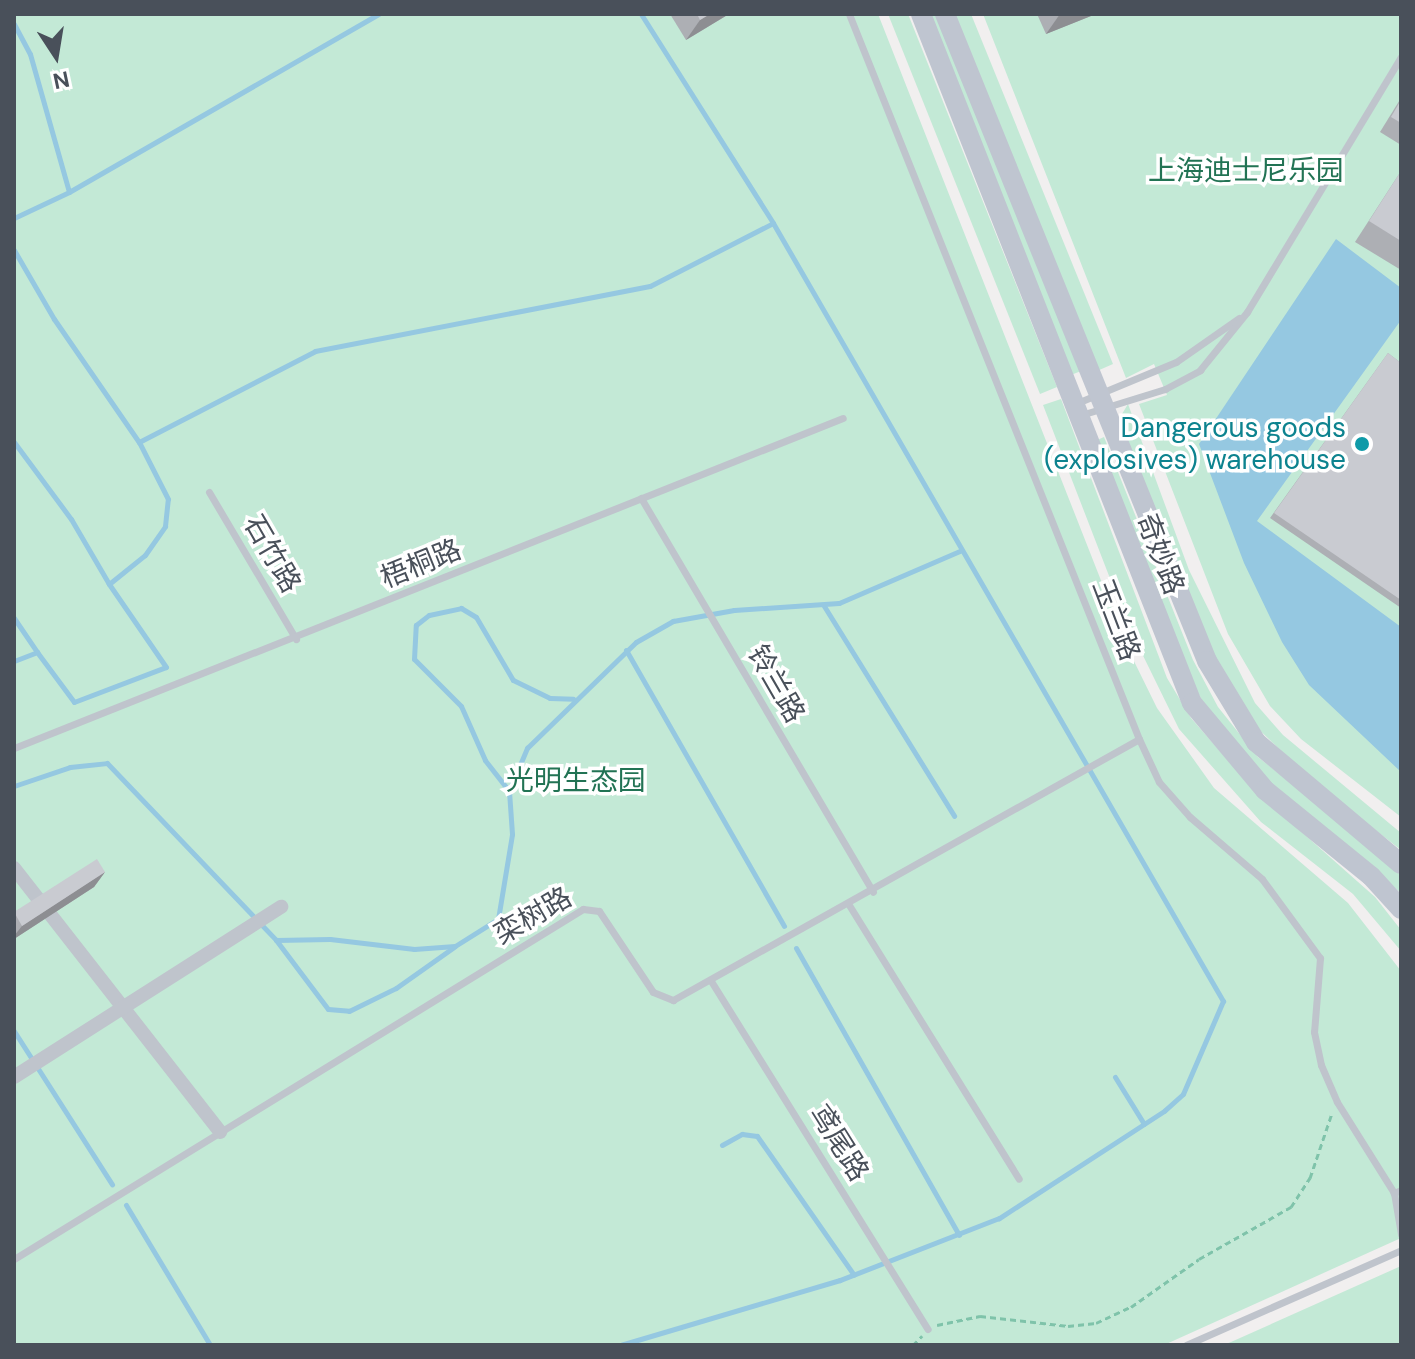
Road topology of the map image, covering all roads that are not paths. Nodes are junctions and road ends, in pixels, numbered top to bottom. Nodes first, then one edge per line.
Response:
1 (849, 14) edge
2 (921, 14) edge
3 (945, 14) edge
4 (1401, 57) edge
5 (1247, 312) junction
6 (1100, 401) junction
7 (1076, 410) junction
8 (843, 418) dead end
9 (209, 492) dead end
10 (641, 498) junction
11 (296, 639) junction
12 (1139, 739) junction
13 (14, 748) edge
14 (1401, 864) edge
15 (14, 868) edge
16 (873, 892) junction
17 (849, 905) junction
18 (281, 907) dead end
19 (1401, 909) edge
20 (711, 981) junction
21 (123, 1008) junction
22 (14, 1077) edge
23 (220, 1132) junction
24 (1019, 1179) dead end
25 (1398, 1191) edge
26 (1401, 1234) edge
27 (1401, 1250) edge
28 (14, 1259) edge
29 (928, 1329) road end
30 (1186, 1345) edge

1 - 12 lane, 玉兰路
2 - 7 street, 奇妙路
3 - 6 street, 奇妙路
4 - 5 lane
5 - 6 lane
5 - 6 lane
6 - 7 lane
6 - 7 lane
6 - 14 street, 奇妙路
7 - 19 street, 奇妙路
8 - 10 lane, 梧桐路
9 - 11 lane, 石竹路
10 - 11 lane, 梧桐路
10 - 16 lane, 铃兰路
11 - 13 lane, 梧桐路
12 - 16 lane, 栾树路
12 - 25 lane, 玉兰路
15 - 21 street
16 - 17 lane, 栾树路
17 - 20 lane, 栾树路
17 - 24 lane
18 - 21 street
20 - 23 lane, 栾树路
20 - 29 lane, 鸢尾路
21 - 22 street
21 - 23 street
23 - 28 lane, 栾树路
25 - 26 lane
27 - 30 lane

